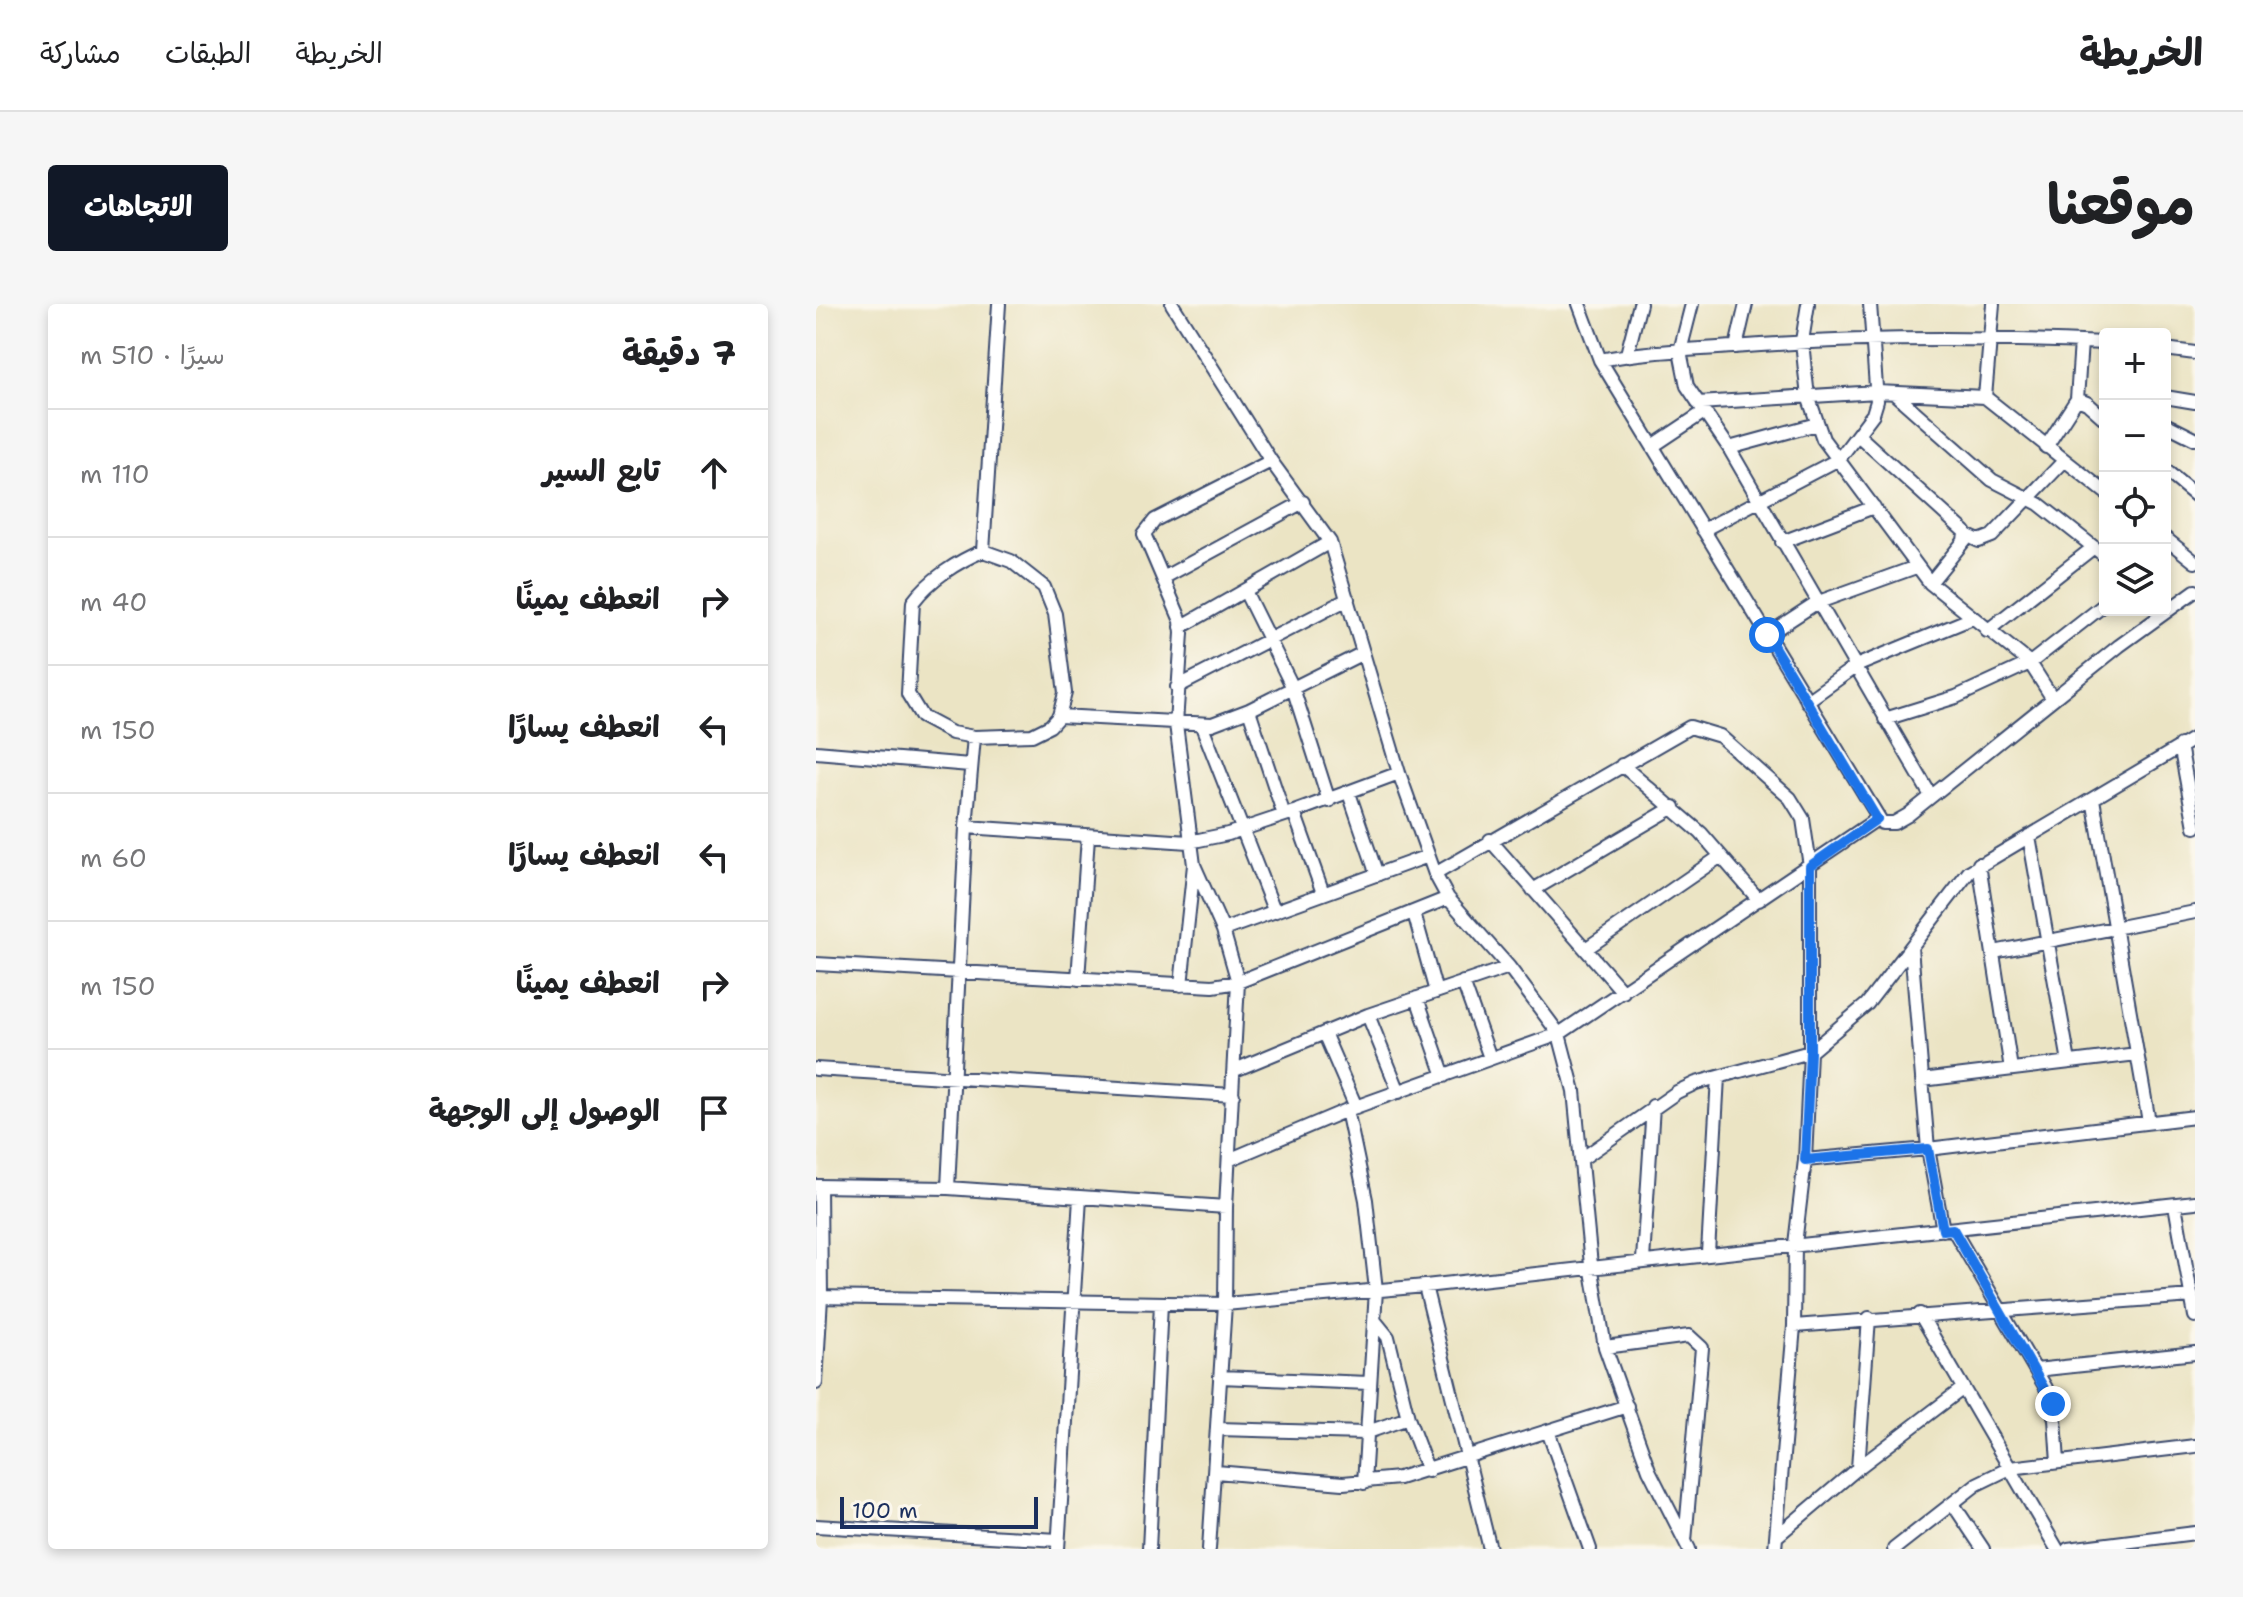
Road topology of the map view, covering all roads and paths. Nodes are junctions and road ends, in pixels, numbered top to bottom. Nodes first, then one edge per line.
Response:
1 (999, 304) edge
2 (1172, 304) edge
3 (1579, 304) edge
4 (1640, 304) edge
5 (1692, 304) edge
6 (1746, 304) edge
7 (1808, 304) edge
8 (1870, 304) edge
9 (1993, 304) edge
10 (1990, 338) junction
11 (1871, 340) junction
12 (1802, 341) junction
13 (2081, 342) junction
14 (2099, 343) edge
15 (1736, 347) junction
16 (2171, 350) edge
17 (1680, 351) junction
18 (2195, 353) edge
19 (1627, 354) junction
20 (1600, 360) junction
21 (1877, 392) junction
22 (1896, 395) junction
23 (1808, 396) junction
24 (1985, 397) junction
25 (2171, 398) edge
26 (2082, 401) junction
27 (2195, 402) edge
28 (2099, 405) edge
29 (1701, 407) junction
30 (2099, 414) edge
31 (1817, 424) junction
32 (2171, 427) edge
33 (1858, 435) junction
34 (2195, 439) edge
35 (1653, 446) junction
36 (2046, 447) junction
37 (1729, 448) junction
38 (1839, 459) junction
39 (1271, 461) junction
40 (2063, 462) junction
41 (2167, 472) edge
42 (2099, 488) edge
43 (2195, 495) edge
44 (2031, 499) junction
45 (1757, 500) junction
46 (1303, 502) junction
47 (1874, 507) junction
48 (1703, 530) junction
49 (1966, 535) junction
50 (1330, 542) junction
51 (1782, 542) junction
52 (2171, 543) edge
53 (2099, 549) edge
54 (983, 551) junction
55 (2099, 551) edge
56 (2195, 562) edge
57 (1916, 567) junction
58 (1163, 578) junction
59 (1930, 583) junction
60 (1245, 591) junction
61 (2195, 591) edge
62 (1348, 599) junction
63 (1816, 603) junction
64 (2171, 605) edge
65 (2099, 609) edge
66 (2156, 616) edge
67 (1970, 619) junction
68 (1181, 627) junction
69 (1987, 631) junction
70 (1767, 635) junction
71 (1268, 638) junction
72 (1363, 653) junction
73 (2030, 663) junction
74 (1856, 666) junction
75 (1177, 687) junction
76 (1293, 688) junction
77 (2053, 699) junction
78 (1807, 701) junction
79 (1249, 710) junction
80 (1059, 716) junction
81 (1885, 719) junction
82 (1176, 724) junction
83 (1202, 726) junction
84 (974, 737) junction
85 (2195, 738) edge
86 (2180, 745) junction
87 (816, 752) edge
88 (970, 765) junction
89 (1622, 765) junction
90 (1399, 773) junction
91 (1349, 793) junction
92 (1931, 796) junction
93 (2093, 799) junction
94 (1329, 801) junction
95 (1674, 807) junction
96 (1289, 814) junction
97 (1877, 819) junction
98 (966, 827) junction
99 (2195, 827) edge
100 (1243, 829) junction
101 (2029, 836) junction
102 (1088, 837) junction
103 (1490, 840) junction
104 (1189, 842) junction
105 (1428, 856) junction
106 (1721, 856) junction
107 (1979, 864) junction
108 (1194, 865) junction
109 (1810, 866) junction
110 (1435, 874) junction
111 (1377, 875) junction
112 (1533, 890) junction
113 (1323, 893) junction
114 (1448, 898) junction
115 (1759, 900) junction
116 (1274, 910) junction
117 (2195, 912) edge
118 (1414, 913) junction
119 (2117, 927) junction
120 (1223, 930) junction
121 (2048, 940) junction
122 (1911, 947) junction
123 (1587, 948) junction
124 (1994, 952) junction
125 (816, 964) edge
126 (1509, 967) junction
127 (960, 973) junction
128 (1078, 979) junction
129 (1238, 982) junction
130 (1463, 982) junction
131 (1181, 985) junction
132 (1436, 992) junction
133 (1623, 992) junction
134 (1417, 998) junction
135 (1368, 1015) junction
136 (1324, 1033) junction
137 (1559, 1034) junction
138 (1810, 1052) junction
139 (2137, 1054) junction
140 (1490, 1058) junction
141 (2069, 1062) junction
142 (816, 1069) edge
143 (2011, 1069) junction
144 (1235, 1070) junction
145 (1444, 1076) junction
146 (954, 1077) junction
147 (1718, 1077) junction
148 (1922, 1080) junction
149 (1399, 1092) junction
150 (1233, 1095) junction
151 (1653, 1106) junction
152 (1352, 1109) junction
153 (2195, 1117) edge
154 (2149, 1122) junction
155 (1928, 1149) junction
156 (1583, 1158) junction
157 (1231, 1159) junction
158 (1805, 1160) junction
159 (818, 1186) edge
160 (948, 1188) junction
161 (1080, 1198) junction
162 (2195, 1202) edge
163 (2175, 1205) junction
164 (1226, 1207) junction
165 (1948, 1229) junction
166 (1795, 1244) junction
167 (1708, 1253) junction
168 (1643, 1260) junction
169 (1591, 1265) junction
170 (1425, 1286) junction
171 (1376, 1290) junction
172 (2192, 1296) junction
173 (818, 1297) edge
174 (1072, 1302) junction
175 (1161, 1303) junction
176 (1225, 1304) junction
177 (2001, 1309) junction
178 (1920, 1314) junction
179 (2195, 1316) edge
180 (1869, 1318) junction
181 (1375, 1321) junction
182 (1794, 1326) junction
183 (1605, 1347) junction
184 (2195, 1353) edge
185 (2036, 1370) junction
186 (1220, 1377) junction
187 (816, 1383) edge
188 (1369, 1383) junction
189 (1962, 1389) junction
190 (1627, 1406) junction
191 (1408, 1418) junction
192 (1218, 1429) junction
193 (1548, 1431) junction
194 (1365, 1433) junction
195 (2195, 1446) edge
196 (1467, 1458) junction
197 (2058, 1462) junction
198 (1858, 1468) junction
199 (2010, 1468) junction
200 (1428, 1471) junction
201 (1216, 1472) junction
202 (1364, 1483) junction
203 (1953, 1504) junction
204 (816, 1526) edge
205 (2195, 1533) edge
206 (1776, 1543) edge
207 (2162, 1543) edge
208 (1058, 1544) edge
209 (1687, 1546) edge
210 (1149, 1549) edge
211 (1209, 1549) edge
212 (1490, 1549) edge
213 (1590, 1549) edge
214 (1894, 1549) edge
215 (1983, 1549) edge
216 (2057, 1549) edge
217 (2068, 1549) edge

1 - 54 street
2 - 39 street
3 - 20 street
4 - 19 street
5 - 17 street
6 - 15 street
7 - 12 street
8 - 11 street
9 - 10 street
10 - 11 street
10 - 13 street
10 - 24 street
11 - 12 street
11 - 21 street
12 - 15 street
12 - 23 street
13 - 14 street
13 - 26 street
15 - 17 street
16 - 18 street
17 - 19 street
17 - 29 street
19 - 20 street
20 - 35 street
21 - 22 street
21 - 23 street
21 - 33 street
22 - 24 street
22 - 44 street
23 - 29 street
23 - 31 street
24 - 36 street
25 - 27 street
26 - 28 street
26 - 30 street
26 - 36 street
29 - 35 street
29 - 37 street
31 - 37 street
31 - 38 street
32 - 34 street
33 - 38 street
33 - 49 street
35 - 48 street
36 - 40 street
37 - 45 street
38 - 45 street
38 - 47 street
39 - 46 street
39 - 58 street
40 - 42 street
40 - 44 street
41 - 43 street
44 - 49 street
44 - 53 street
45 - 48 street
45 - 51 street
46 - 50 street
46 - 58 street
47 - 51 street
47 - 57 street
48 - 70 street
49 - 59 street
50 - 60 street
50 - 62 street
51 - 63 street
52 - 56 street
54 - 80 street
54 - 84 street
55 - 69 street
57 - 59 street
57 - 63 street
58 - 68 street
59 - 67 street
60 - 68 street
60 - 71 street
61 - 64 street
62 - 71 street
62 - 72 street
63 - 70 street
63 - 74 street
65 - 73 street
66 - 77 street
67 - 69 street
67 - 74 street
68 - 75 street
69 - 73 street
70 - 78 street
71 - 75 street
71 - 76 street
72 - 76 street
72 - 90 street
73 - 77 street
73 - 81 street
74 - 78 street
74 - 81 street
75 - 82 street
76 - 79 street
76 - 94 street
77 - 92 street
78 - 97 street
79 - 83 street
79 - 96 street
80 - 82 street
80 - 84 street
81 - 92 street
82 - 83 street
82 - 104 street
83 - 100 street
84 - 88 street
85 - 86 street
86 - 93 street
86 - 99 street
87 - 88 street
88 - 98 street
89 - 95 street
89 - 103 street
89 - 109 street
90 - 91 street
90 - 105 street
91 - 94 street
91 - 111 street
92 - 97 street
93 - 101 street
93 - 119 street
94 - 96 street
95 - 106 street
95 - 112 street
96 - 100 street
96 - 113 street
97 - 109 street
98 - 102 street
98 - 127 street
100 - 104 street
100 - 116 street
101 - 107 street
101 - 121 street
102 - 104 street
102 - 128 street
103 - 110 street
103 - 112 street
104 - 108 street
105 - 110 street
105 - 111 street
106 - 115 street
106 - 123 street
107 - 122 street
107 - 124 street
108 - 120 street
108 - 131 street
109 - 115 street
109 - 138 street
110 - 114 street
111 - 113 street
112 - 123 street
113 - 116 street
114 - 118 street
114 - 126 street
115 - 133 street
116 - 120 street
117 - 119 street
118 - 129 street
118 - 132 street
119 - 121 street
119 - 139 street
120 - 129 street
121 - 124 street
121 - 141 street
122 - 138 street
122 - 148 street
123 - 133 street
124 - 143 street
125 - 127 street
126 - 130 street
126 - 137 street
127 - 128 street
127 - 146 street
128 - 131 street
129 - 131 street
129 - 144 street
130 - 132 street
130 - 140 street
132 - 134 street
133 - 137 street
134 - 135 street
134 - 145 street
135 - 136 street
135 - 149 street
136 - 144 street
136 - 152 street
137 - 140 street
137 - 156 street
138 - 147 street
138 - 158 street
139 - 141 street
139 - 154 street
140 - 145 street
141 - 143 street
142 - 146 street
143 - 148 street
144 - 150 street
145 - 149 street
146 - 150 street
146 - 160 street
147 - 151 street
147 - 167 street
148 - 155 street
149 - 152 street
150 - 157 street
151 - 156 street
151 - 168 street
152 - 157 street
152 - 171 street
153 - 154 street
154 - 155 street
155 - 158 street
155 - 165 street
156 - 169 street
157 - 164 street
158 - 166 street
159 - 160 street
159 - 173 street
160 - 161 street
161 - 164 street
161 - 174 street
162 - 163 street
163 - 165 street
163 - 172 street
164 - 176 street
165 - 166 street
165 - 177 street
166 - 167 street
166 - 182 street
167 - 168 street
168 - 169 street
169 - 170 street
169 - 183 street
170 - 171 street
170 - 196 street
171 - 176 street
171 - 181 street
172 - 177 street
172 - 179 street
173 - 174 street
173 - 187 street
174 - 175 street
174 - 208 street
175 - 176 street
175 - 210 street
176 - 186 street
177 - 178 street
177 - 185 street
178 - 180 street
178 - 189 street
180 - 182 street
180 - 198 street
181 - 188 street
181 - 191 street
182 - 206 street
183 - 190 street
183 - 209 street
184 - 185 street
185 - 197 street
186 - 188 street
186 - 192 street
188 - 194 street
189 - 198 street
189 - 199 street
190 - 193 street
190 - 209 street
191 - 194 street
191 - 200 street
192 - 194 street
192 - 201 street
193 - 196 street
193 - 213 street
194 - 202 street
195 - 197 street
196 - 200 street
196 - 212 street
197 - 199 street
198 - 206 street
199 - 203 street
199 - 216 street
200 - 202 street
201 - 202 street
201 - 211 street
203 - 214 street
203 - 215 street
204 - 208 street
205 - 207 street
207 - 217 street

